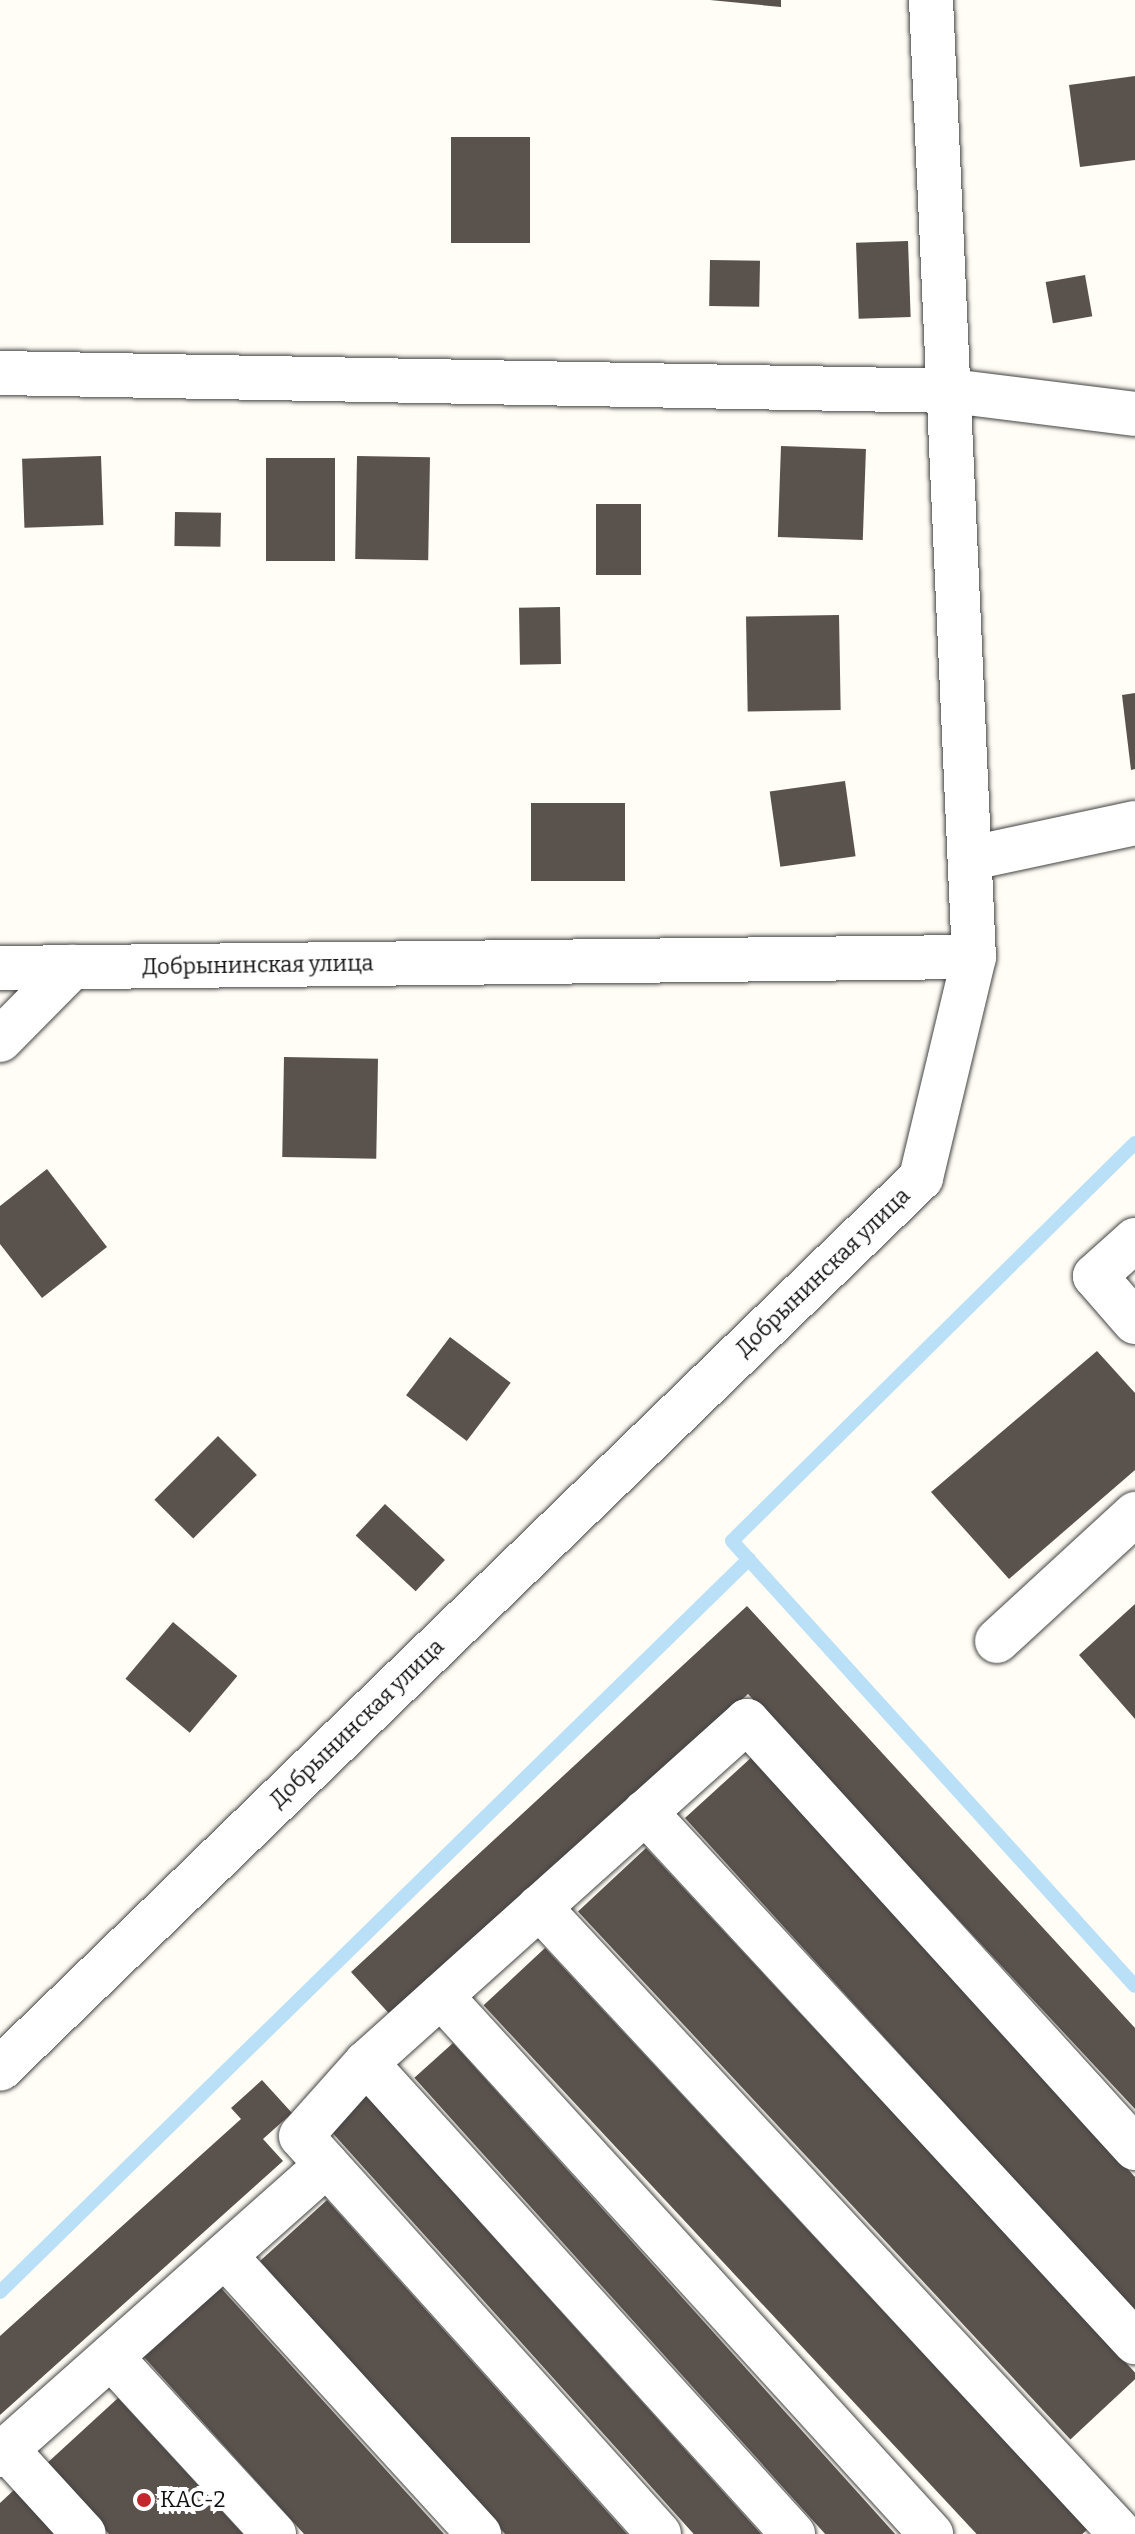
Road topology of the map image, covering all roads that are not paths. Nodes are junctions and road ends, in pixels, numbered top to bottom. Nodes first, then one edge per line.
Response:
1 (931, 0) edge
2 (0, 373) edge
3 (951, 391) junction
4 (1135, 414) edge
5 (1135, 823) edge
6 (972, 858) junction
7 (974, 957) junction
8 (72, 967) junction
9 (0, 968) edge
10 (0, 1040) edge
11 (1135, 1240) edge
12 (1135, 1322) edge
13 (1135, 1514) edge
14 (997, 1641) dead end
15 (645, 1812) junction
16 (539, 1907) junction
17 (441, 1996) junction
18 (366, 2063) junction
19 (0, 2069) edge
20 (1135, 2148) edge
21 (327, 2165) junction
22 (225, 2256) junction
23 (1135, 2342) edge
24 (111, 2357) junction
25 (3, 2452) edge
26 (84, 2534) edge
27 (274, 2534) edge
28 (479, 2534) edge
29 (659, 2534) edge
30 (793, 2534) edge
31 (931, 2534) edge
32 (1121, 2534) edge

1 - 3 street
2 - 3 street
3 - 4 street
3 - 6 street
5 - 6 street
6 - 7 street
7 - 8 street, Добрынинская улица
7 - 19 street, Добрынинская улица
8 - 9 street, Добрынинская улица
8 - 10 street
11 - 12 street
13 - 14 street
15 - 16 street
15 - 20 street
15 - 23 street
16 - 17 street
16 - 32 street
17 - 18 street
17 - 31 street
18 - 21 street
18 - 30 street
21 - 22 street
21 - 29 street
22 - 24 street
22 - 28 street
24 - 25 street
24 - 27 street
25 - 26 street

